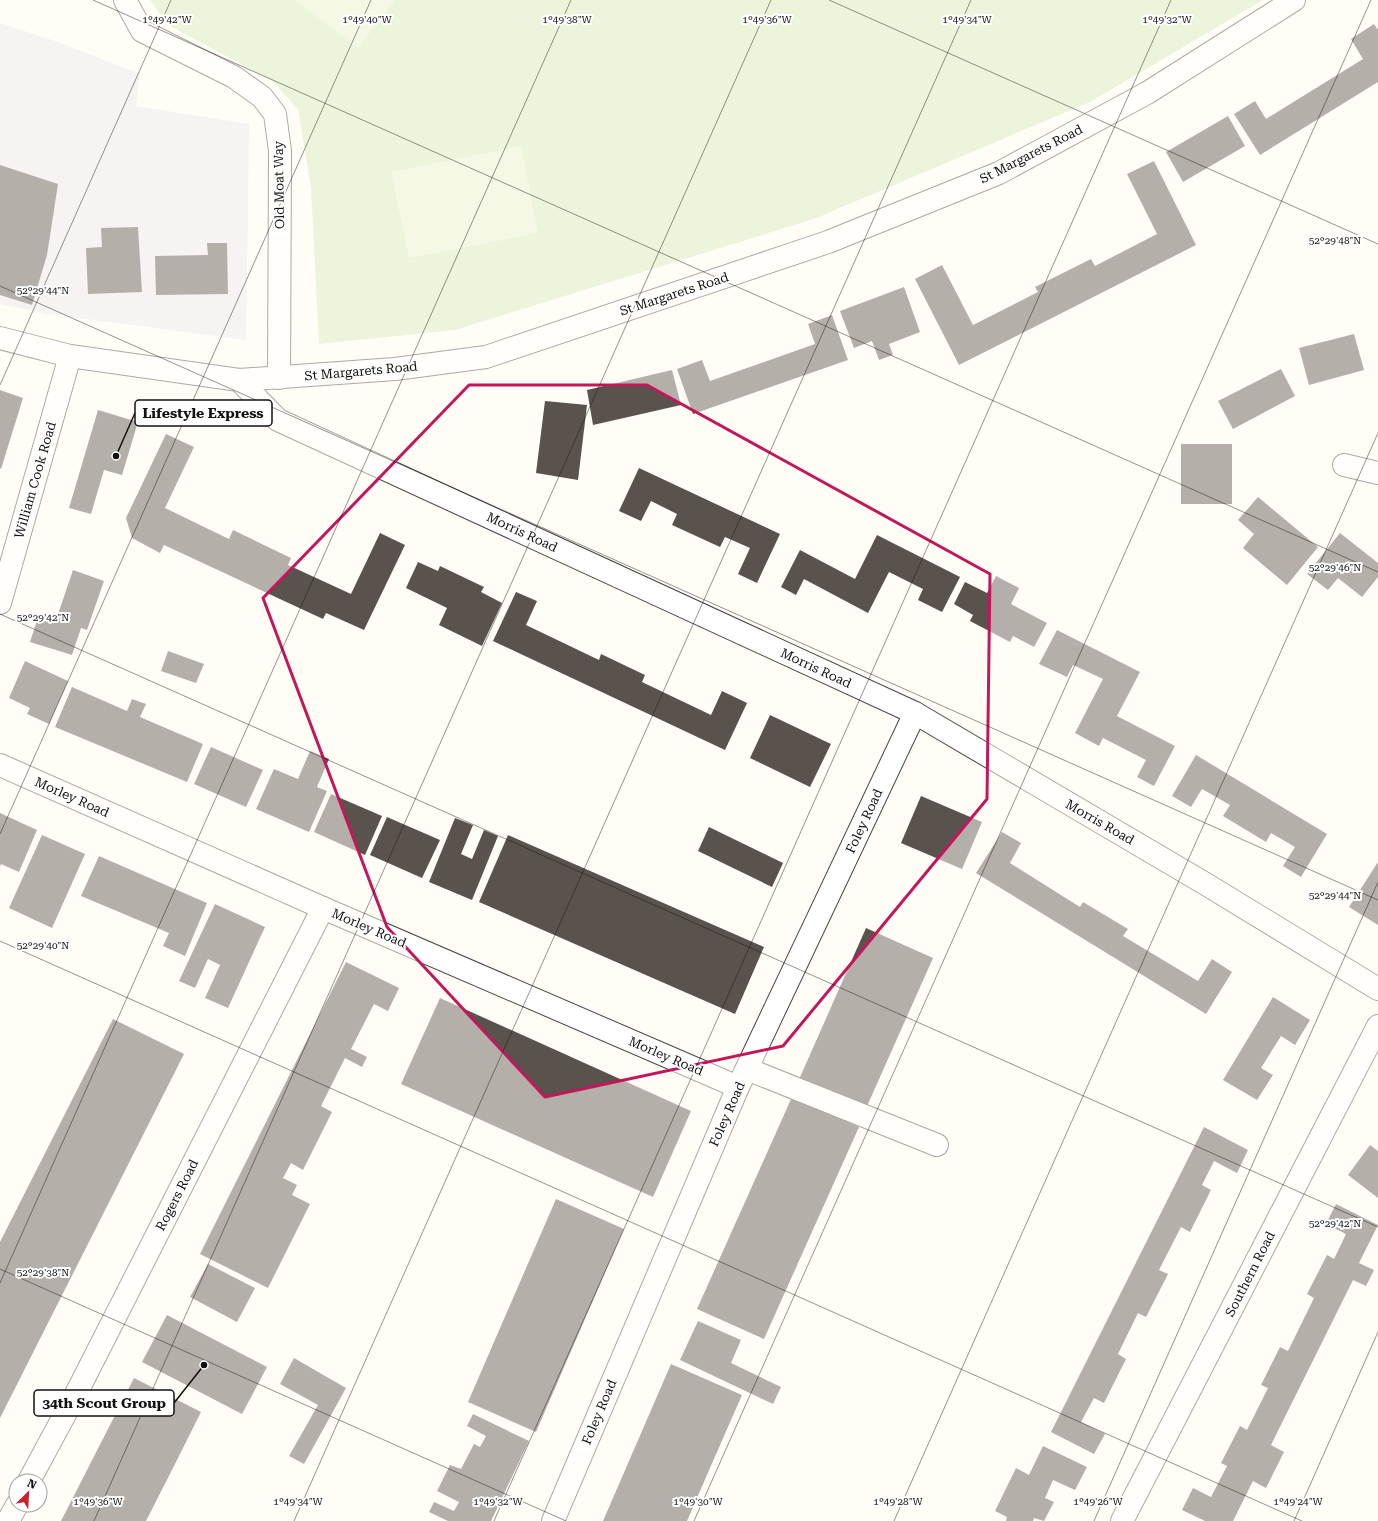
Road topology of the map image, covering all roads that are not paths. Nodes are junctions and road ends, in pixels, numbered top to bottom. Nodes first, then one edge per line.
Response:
1 (125, 0) edge
2 (1294, 0) edge
3 (0, 338) edge
4 (70, 356) junction
5 (279, 378) junction
6 (239, 380) junction
7 (1344, 465) dead end
8 (1378, 473) edge
9 (0, 603) edge
10 (915, 713) junction
11 (0, 765) edge
12 (323, 908) junction
13 (1378, 989) edge
14 (1378, 1026) edge
15 (743, 1078) junction
16 (937, 1145) dead end
17 (33, 1473) edge
18 (553, 1521) edge
19 (1122, 1521) edge

1 - 5 street, Old Moat Way
2 - 5 street, St Margarets Road
3 - 4 street, St Margarets Road
4 - 6 street, St Margarets Road
4 - 9 street, William Cook Road
5 - 6 street, St Margarets Road
6 - 10 street, Morris Road
7 - 8 street
10 - 13 street, Morris Road
10 - 15 street, Foley Road
11 - 12 street, Morley Road
12 - 15 street, Morley Road
12 - 17 street, Rogers Road
14 - 19 street, Southern Road
15 - 16 street, Morley Road
15 - 18 street, Foley Road

